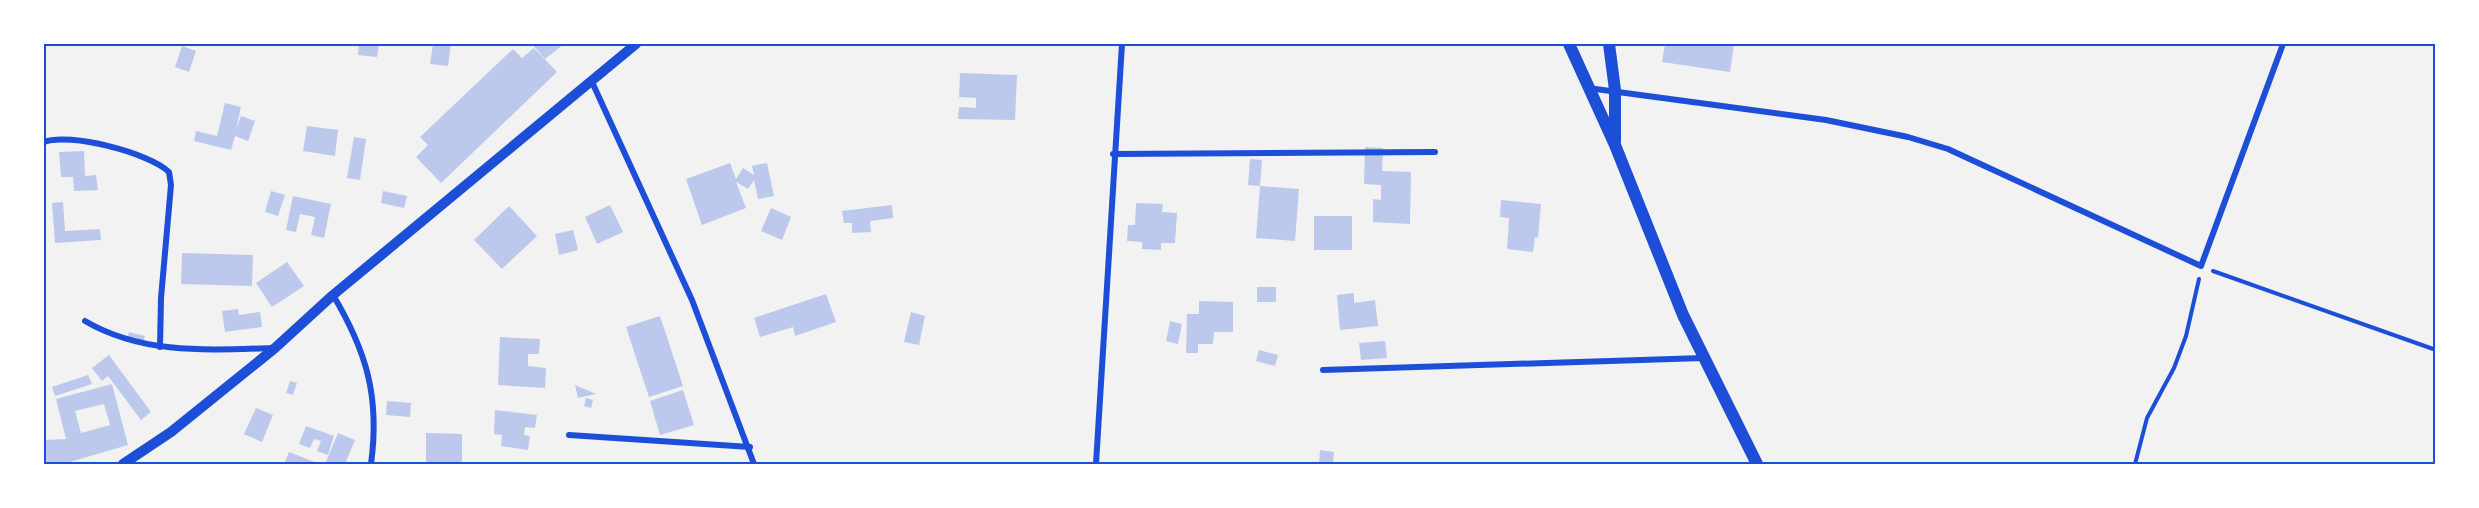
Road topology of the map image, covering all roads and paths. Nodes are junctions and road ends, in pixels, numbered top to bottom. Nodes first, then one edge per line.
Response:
1 (636, 44) edge
2 (1122, 44) edge
3 (1569, 44) edge
4 (1608, 44) edge
5 (2283, 44) edge
6 (592, 82) junction
7 (1587, 88) junction
8 (1615, 90) junction
9 (44, 142) edge
10 (1615, 145) junction
11 (1435, 152) dead end
12 (1113, 154) junction
13 (2201, 266) junction
14 (333, 295) junction
15 (85, 321) dead end
16 (160, 347) junction
17 (275, 348) junction
18 (2436, 350) edge
19 (1703, 357) junction
20 (1323, 370) dead end
21 (569, 435) dead end
22 (750, 447) junction
23 (123, 465) edge
24 (371, 465) edge
25 (754, 465) edge
26 (1096, 465) edge
27 (1756, 465) edge
28 (2135, 465) edge

1 - 6 street
2 - 12 street
3 - 7 main road
4 - 8 main road
5 - 13 street
6 - 14 street
6 - 22 street
7 - 8 street
7 - 10 main road
8 - 10 main road
8 - 13 street
9 - 16 street
10 - 19 main road
11 - 12 street
12 - 26 street
13 - 18 path
13 - 28 path
14 - 17 street
14 - 24 street
15 - 16 street
16 - 17 street
17 - 23 street
19 - 20 street
19 - 27 main road
21 - 22 street
22 - 25 street

